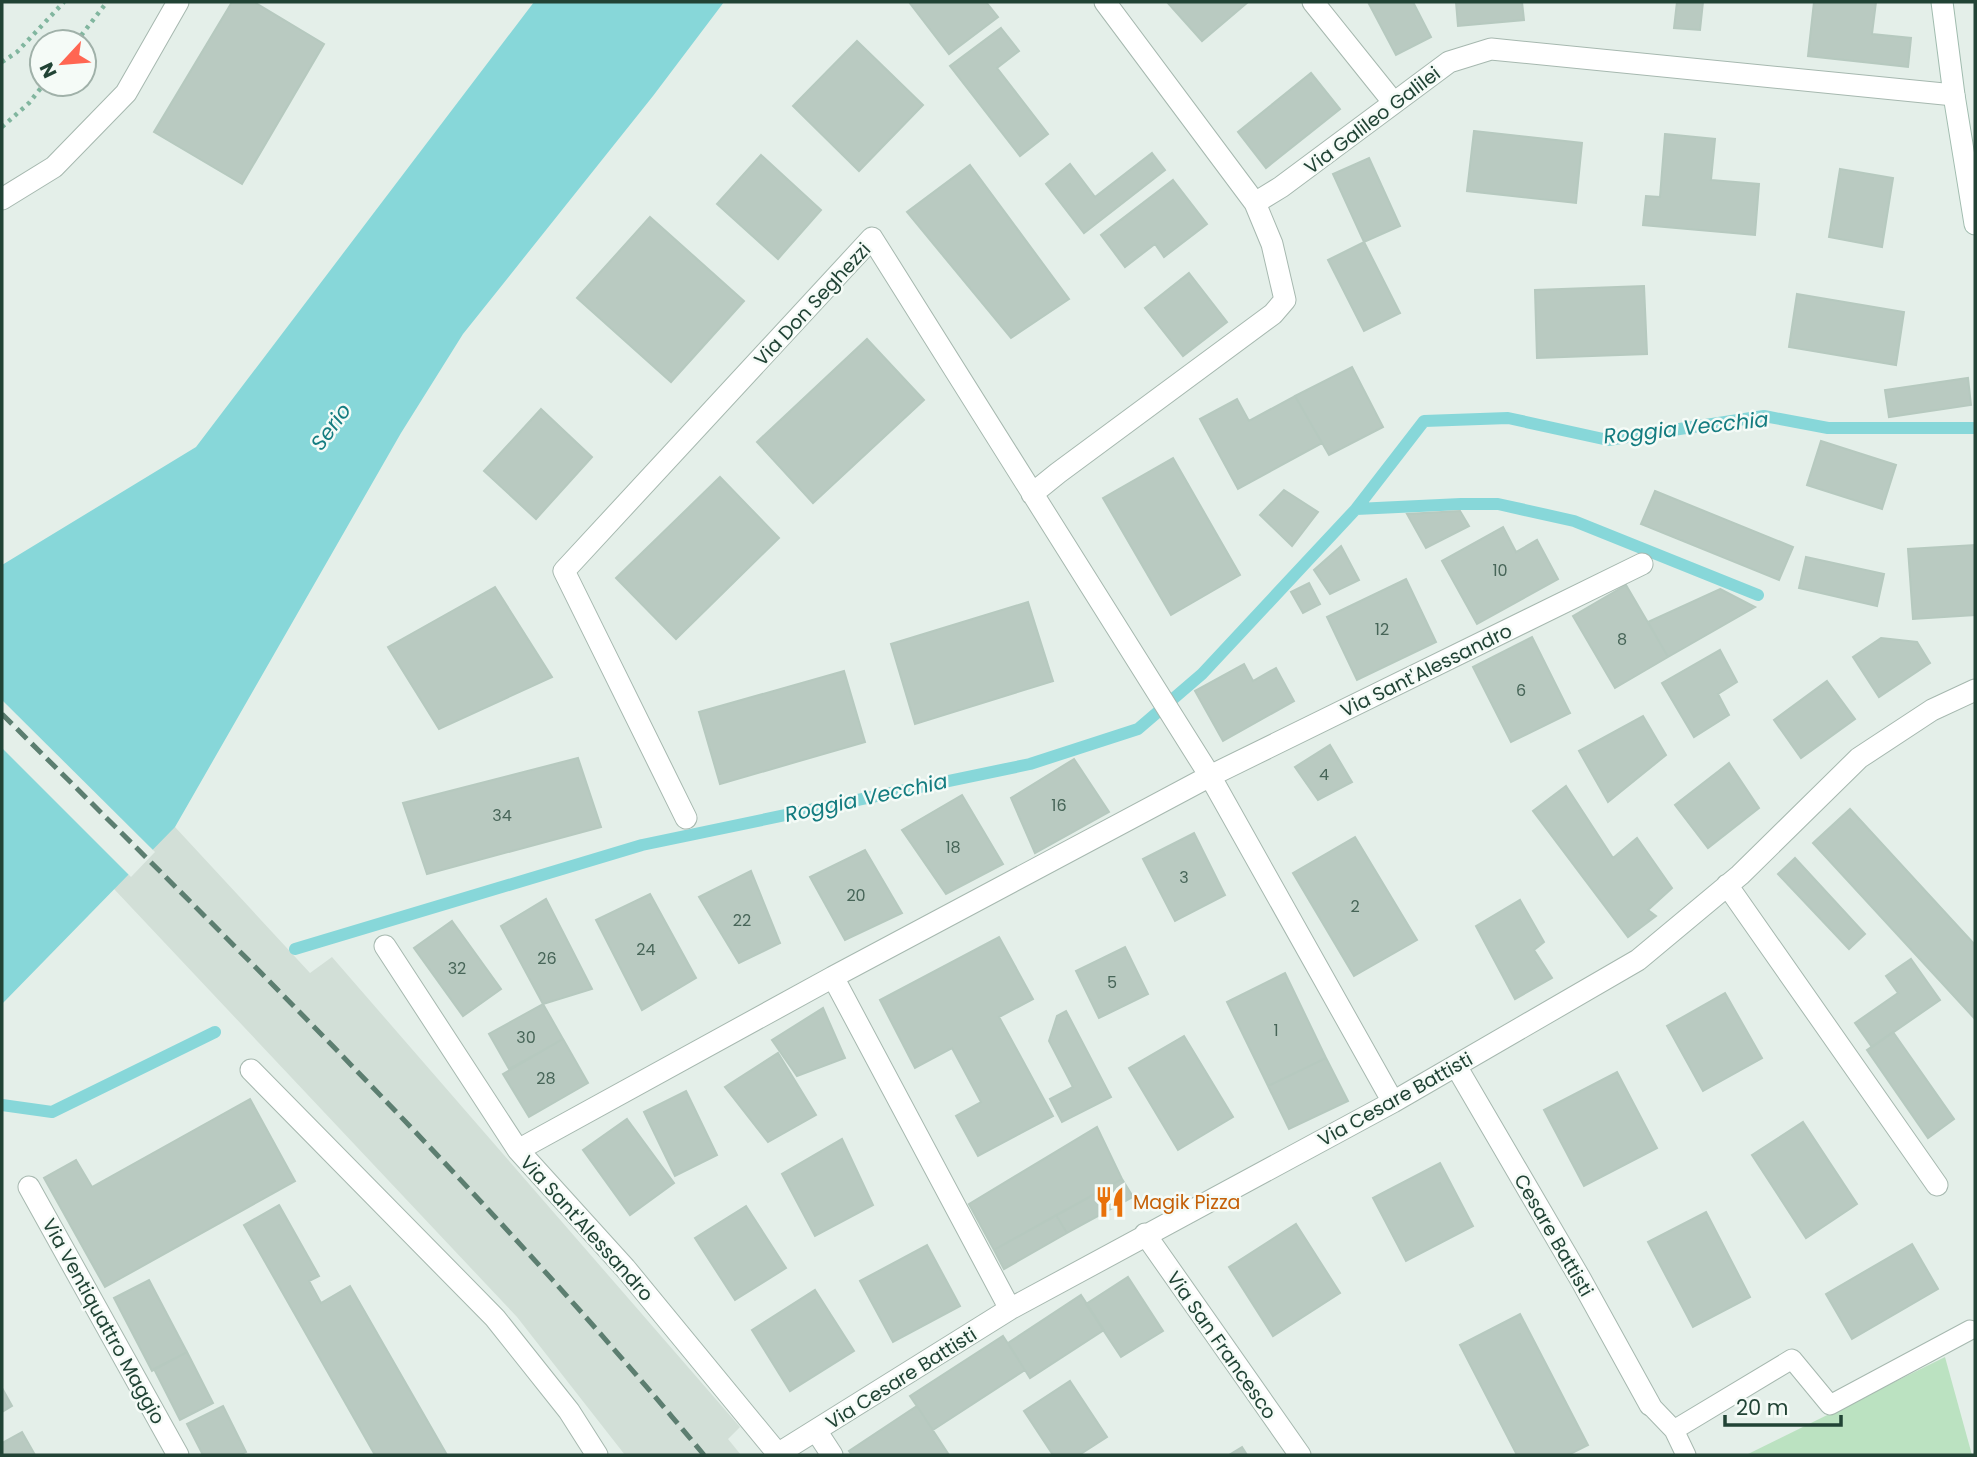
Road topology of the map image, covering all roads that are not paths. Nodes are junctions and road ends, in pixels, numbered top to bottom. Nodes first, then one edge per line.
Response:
1 (178, 2) edge
2 (1105, 2) edge
3 (1312, 2) edge
4 (1943, 2) edge
5 (1954, 95) junction
6 (1394, 103) junction
7 (2, 199) edge
8 (1255, 203) junction
9 (1975, 224) edge
10 (1032, 494) junction
11 (1642, 564) dead end
12 (1975, 690) edge
13 (1210, 776) junction
14 (686, 818) dead end
15 (1727, 885) junction
16 (385, 946) dead end
17 (833, 977) junction
18 (1457, 1066) junction
19 (251, 1070) dead end
20 (1393, 1102) junction
21 (518, 1150) junction
22 (1937, 1185) dead end
23 (29, 1187) dead end
24 (1145, 1234) junction
25 (1010, 1309) junction
26 (1970, 1330) dead end
27 (1650, 1405) joint
28 (1674, 1430) junction
29 (817, 1432) junction
30 (178, 1455) edge
31 (597, 1455) edge
32 (777, 1455) edge
33 (832, 1455) edge
34 (1300, 1455) edge
35 (1686, 1455) edge

1 - 7 street
2 - 8 street
3 - 6 street
4 - 5 street
5 - 6 street, Via Galileo Galilei
5 - 9 street
6 - 8 street, Via Galileo Galilei
8 - 10 street
10 - 13 street, Via Don Seghezzi
10 - 14 street, Via Don Seghezzi
11 - 13 street, Via Sant'Alessandro
12 - 15 street, Via Cesare Battisti
13 - 17 street, Via Sant'Alessandro
13 - 20 street
15 - 18 street, Via Cesare Battisti
15 - 22 street
16 - 21 street
17 - 21 street, Via Sant'Alessandro
17 - 25 street
18 - 20 street, Via Cesare Battisti
18 - 27 street, Cesare Battisti
19 - 31 street
20 - 24 street, Via Cesare Battisti
21 - 32 street, Via Sant'Alessandro
23 - 30 street, Via Ventiquattro Maggio
24 - 25 street, Via Cesare Battisti
24 - 34 street, Via San Francesco
25 - 29 street, Via Cesare Battisti
26 - 28 lane
27 - 28 lane
28 - 35 lane
29 - 32 street, Via Cesare Battisti
29 - 33 street

